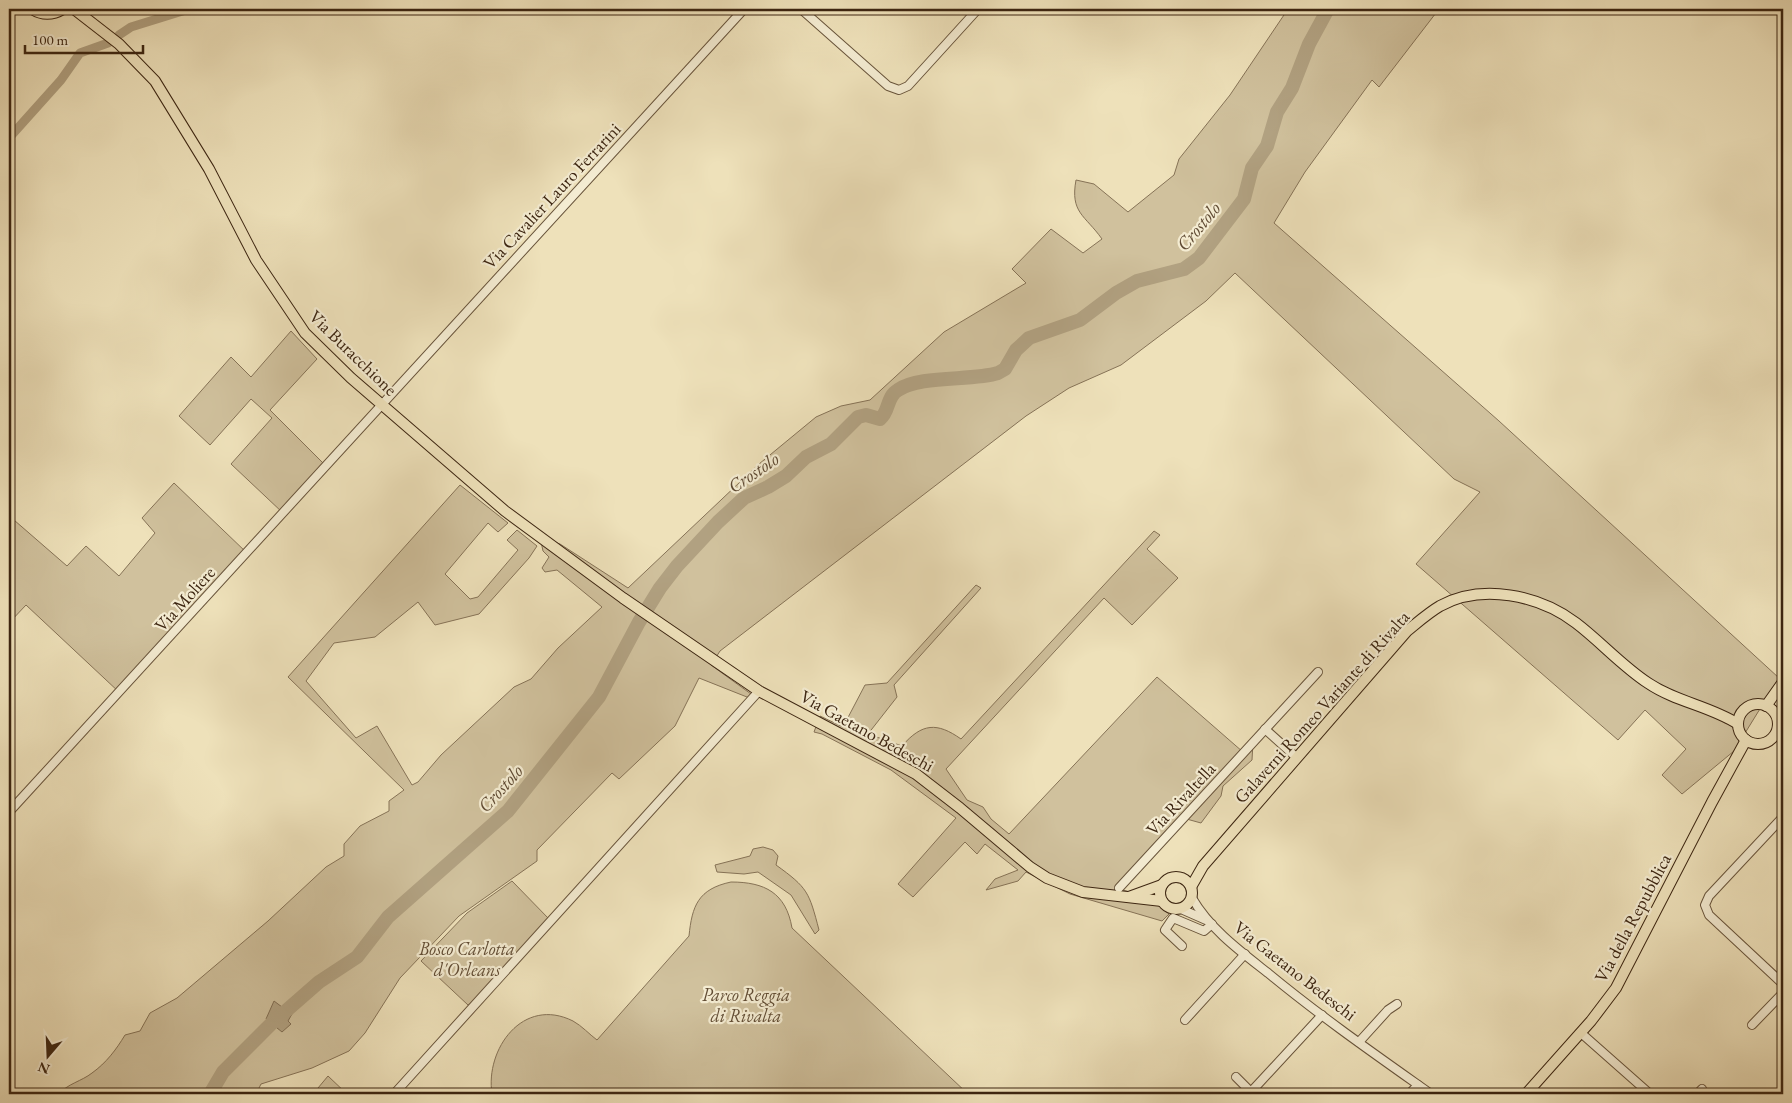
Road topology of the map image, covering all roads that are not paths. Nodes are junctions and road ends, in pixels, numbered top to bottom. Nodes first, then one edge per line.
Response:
1 (32, 9) edge
2 (63, 9) edge
3 (74, 9) edge
4 (744, 9) edge
5 (801, 9) edge
6 (978, 9) edge
7 (382, 404) junction
8 (620, 596) joint
9 (1318, 672) dead end
10 (1783, 682) edge
11 (759, 691) junction
12 (1766, 706) junction
13 (1717, 712) junction
14 (1741, 714) junction
15 (1738, 724) junction
16 (1265, 729) junction
17 (1779, 733) edge
18 (1746, 740) junction
19 (1296, 757) junction
20 (9, 812) edge
21 (1783, 817) edge
22 (1203, 866) junction
23 (1180, 877) junction
24 (1162, 885) junction
25 (1118, 888) dead end
26 (1192, 892) junction
27 (1126, 898) junction
28 (1162, 901) junction
29 (1181, 909) junction
30 (1210, 922) junction
31 (1182, 946) dead end
32 (1245, 954) junction
33 (1783, 984) edge
34 (1783, 994) edge
35 (1397, 1004) dead end
36 (1322, 1015) junction
37 (1185, 1020) dead end
38 (1752, 1025) dead end
39 (1581, 1032) junction
40 (1359, 1042) junction
41 (1236, 1077) dead end
42 (1418, 1085) junction
43 (1250, 1093) edge
44 (394, 1094) edge
45 (1409, 1094) edge
46 (1431, 1094) edge
47 (1526, 1094) edge
48 (1650, 1094) edge

1 - 2 main road
3 - 7 main road, Via Buracchione
4 - 7 street, Via Cavalier Lauro Ferrarini
5 - 6 street
7 - 8 main road, Via Buracchione
7 - 20 street, Via Moliere
8 - 11 main road, Via Gaetano Bedeschi
9 - 16 street, Via Rivaltella
10 - 12 main road
11 - 27 main road, Via Gaetano Bedeschi
11 - 44 street
12 - 14 main road
12 - 17 main road
13 - 14 main road, Galaverni Romeo Variante di Rivalta
13 - 15 main road, Galaverni Romeo Variante di Rivalta
13 - 19 main road, Galaverni Romeo Variante di Rivalta
14 - 15 main road
15 - 18 main road
16 - 19 street
16 - 25 street, Via Rivaltella
17 - 18 main road
18 - 39 main road, Via della Repubblica
19 - 22 main road, Galaverni Romeo Variante di Rivalta
21 - 33 street
22 - 23 main road, Galaverni Romeo Variante di Rivalta
22 - 26 main road, Galaverni Romeo Variante di Rivalta
23 - 24 main road
23 - 26 main road
24 - 27 main road, Via Gaetano Bedeschi
24 - 28 main road
26 - 29 main road
26 - 30 street, Via Gaetano Bedeschi
27 - 28 main road, Via Gaetano Bedeschi
28 - 29 main road
29 - 30 street, Via Gaetano Bedeschi
30 - 31 street, Via Gaetano Bedeschi
30 - 32 street, Via Gaetano Bedeschi
32 - 36 street, Via Gaetano Bedeschi
32 - 37 street
34 - 38 street
35 - 40 street, Via Gaetano Bedeschi
36 - 40 street, Via Gaetano Bedeschi
36 - 43 street
39 - 47 main road, Via della Repubblica
39 - 48 street
40 - 42 street, Via Gaetano Bedeschi
41 - 43 street
42 - 45 street
42 - 46 street, Via Gaetano Bedeschi

